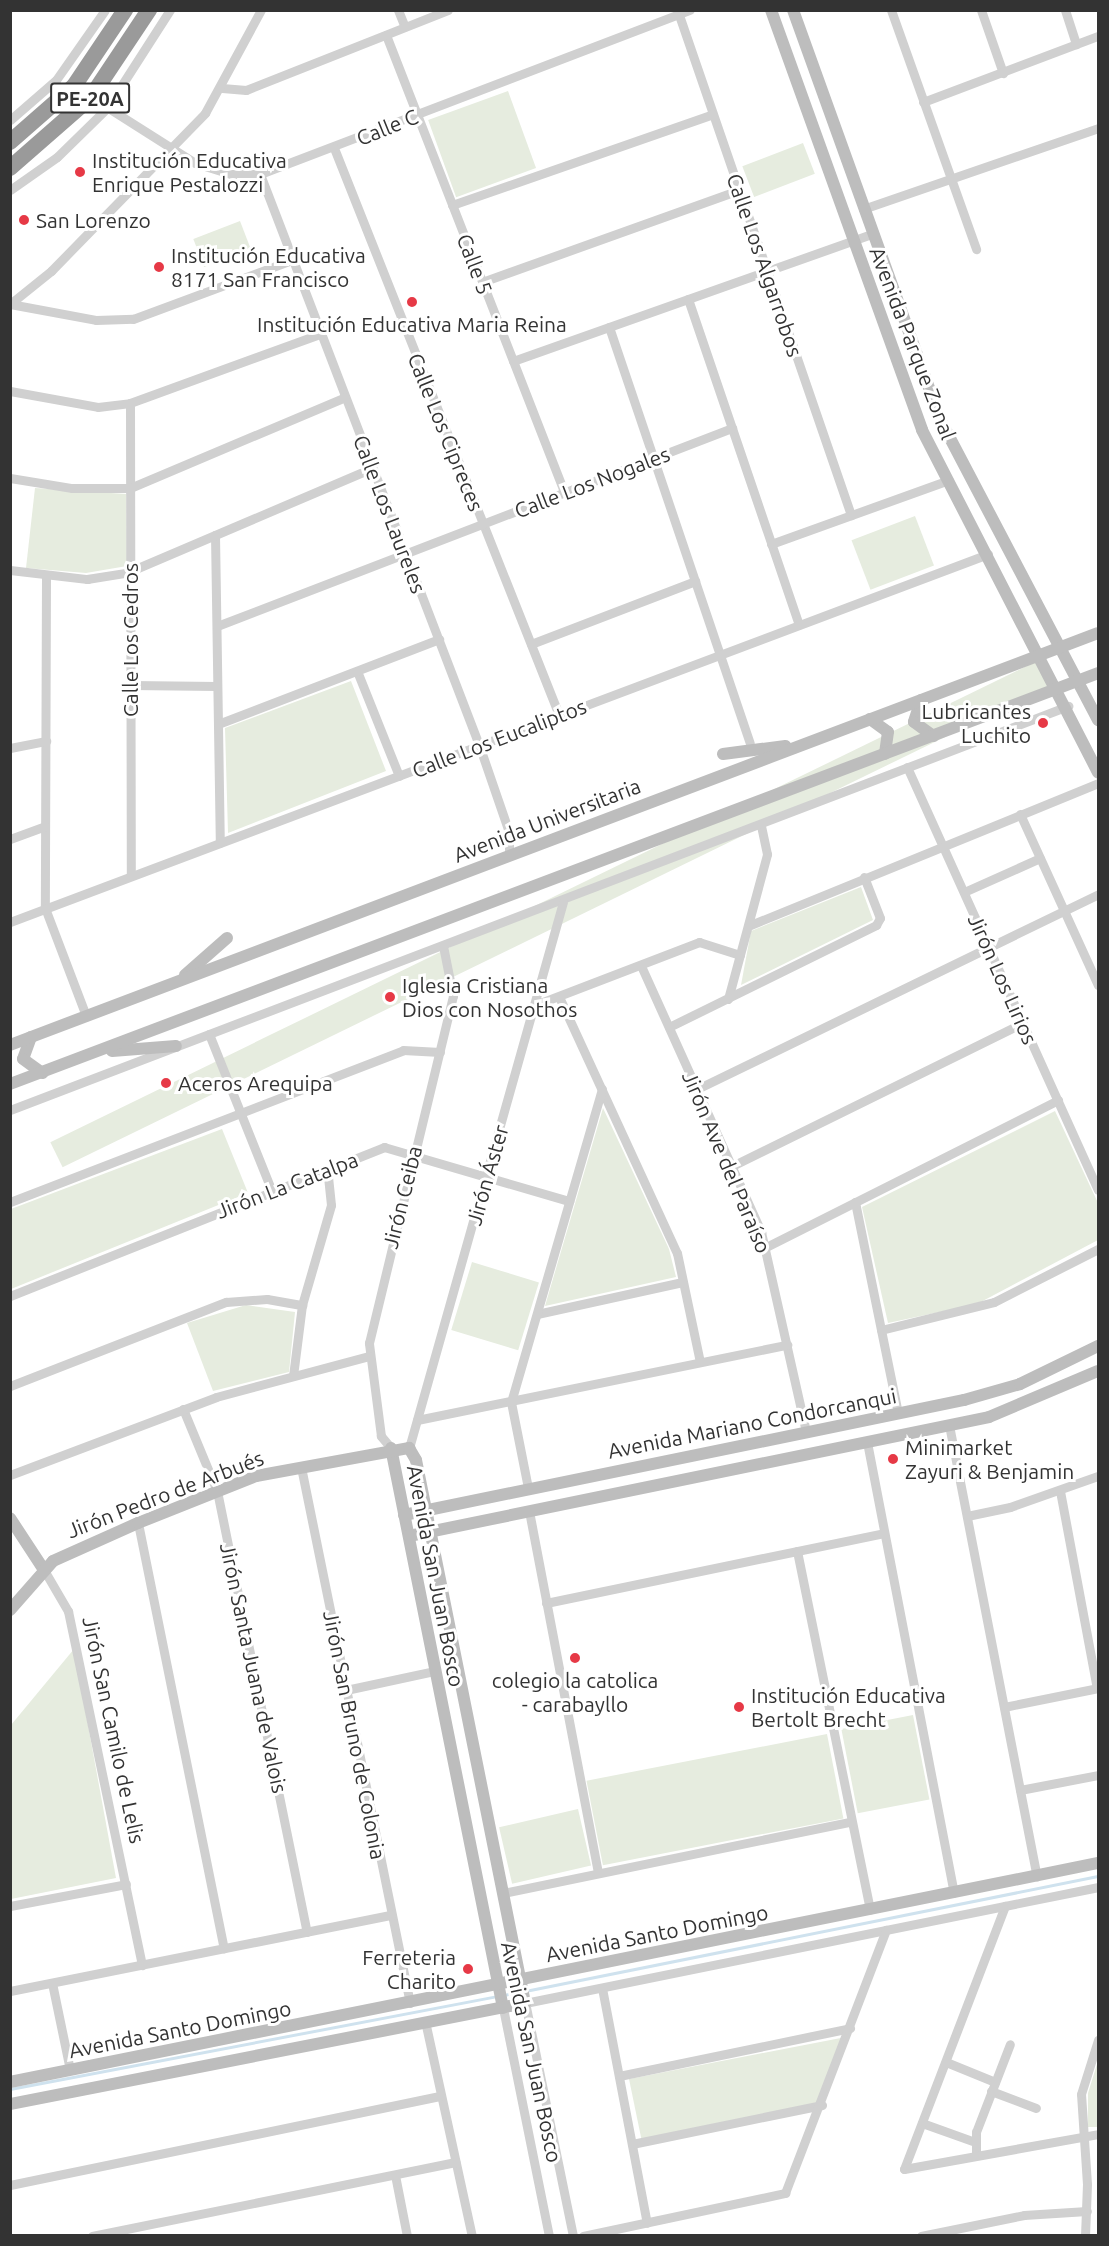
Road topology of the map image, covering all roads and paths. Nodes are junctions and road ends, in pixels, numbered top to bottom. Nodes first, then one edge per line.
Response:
1 (105, 10) edge
2 (125, 10) edge
3 (149, 10) edge
4 (170, 10) edge
5 (261, 10) edge
6 (398, 10) edge
7 (448, 10) edge
8 (690, 10) edge
9 (771, 10) edge
10 (793, 10) edge
11 (891, 10) edge
12 (981, 10) edge
13 (1065, 10) edge
14 (679, 15) junction
15 (405, 27) junction
16 (386, 35) junction
17 (1098, 36) edge
18 (1076, 44) junction
19 (1003, 72) junction
20 (222, 88) junction
21 (91, 98) junction
22 (923, 102) junction
23 (107, 108) junction
24 (713, 114) junction
25 (417, 115) junction
26 (10, 120) edge
27 (1098, 128) edge
28 (10, 142) edge
29 (334, 148) junction
30 (170, 149) junction
31 (10, 168) edge
32 (260, 174) junction
33 (951, 178) junction
34 (10, 190) edge
35 (739, 190) junction
36 (452, 206) junction
37 (863, 209) junction
38 (872, 234) junction
39 (852, 241) junction
40 (976, 249) dead end
41 (292, 260) junction
42 (767, 271) junction
43 (482, 282) junction
44 (688, 299) junction
45 (10, 304) edge
46 (609, 327) junction
47 (320, 334) junction
48 (513, 361) junction
49 (10, 391) edge
50 (345, 397) junction
51 (130, 403) junction
52 (732, 428) junction
53 (653, 458) junction
54 (372, 468) junction
55 (10, 478) edge
56 (949, 480) junction
57 (130, 488) junction
58 (564, 492) junction
59 (851, 515) junction
60 (483, 524) junction
61 (215, 535) junction
62 (771, 544) junction
63 (405, 554) junction
64 (988, 554) junction
65 (10, 570) edge
66 (130, 571) junction
67 (46, 577) junction
68 (695, 581) junction
69 (799, 625) junction
70 (217, 626) junction
71 (1098, 633) edge
72 (439, 639) junction
73 (531, 644) junction
74 (1062, 646) junction
75 (1041, 654) junction
76 (720, 655) junction
77 (357, 670) junction
78 (1098, 674) edge
79 (1080, 680) junction
80 (130, 685) junction
81 (217, 686) junction
82 (1060, 688) junction
83 (921, 700) junction
84 (1068, 706) junction
85 (559, 715) junction
86 (870, 719) junction
87 (1098, 720) edge
88 (218, 724) junction
89 (933, 736) junction
90 (46, 741) junction
91 (750, 743) dead end
92 (807, 743) junction
93 (480, 745) junction
94 (10, 748) edge
95 (723, 754) dead end
96 (885, 754) junction
97 (907, 767) junction
98 (1098, 772) edge
99 (399, 776) junction
100 (1098, 783) edge
101 (1020, 814) junction
102 (761, 825) junction
103 (45, 826) junction
104 (10, 839) edge
105 (220, 843) junction
106 (942, 846) junction
107 (509, 856) junction
108 (1040, 858) junction
109 (131, 876) junction
110 (864, 877) junction
111 (964, 892) junction
112 (1098, 894) edge
113 (563, 902) junction
114 (45, 908) junction
115 (1065, 911) junction
116 (10, 921) edge
117 (748, 926) junction
118 (227, 938) dead end
119 (443, 946) junction
120 (989, 948) junction
121 (740, 955) junction
122 (642, 968) junction
123 (176, 982) junction
124 (1098, 986) edge
125 (560, 999) junction
126 (728, 999) junction
127 (535, 1005) junction
128 (86, 1016) junction
129 (1023, 1023) junction
130 (669, 1027) junction
131 (209, 1034) junction
132 (31, 1037) junction
133 (10, 1045) edge
134 (176, 1046) junction
135 (99, 1052) junction
136 (440, 1052) junction
137 (42, 1072) junction
138 (10, 1084) edge
139 (602, 1089) junction
140 (697, 1089) junction
141 (1058, 1100) junction
142 (10, 1110) edge
143 (241, 1113) junction
144 (413, 1153) junction
145 (732, 1166) junction
146 (327, 1169) junction
147 (487, 1175) junction
148 (271, 1189) junction
149 (1098, 1190) edge
150 (10, 1202) edge
151 (569, 1202) junction
152 (855, 1202) junction
153 (766, 1247) junction
154 (1098, 1249) edge
155 (683, 1282) junction
156 (10, 1296) edge
157 (302, 1305) junction
158 (537, 1314) junction
159 (881, 1330) junction
160 (787, 1345) junction
161 (1098, 1346) edge
162 (369, 1356) junction
163 (700, 1362) junction
164 (1098, 1371) edge
165 (293, 1376) junction
166 (10, 1386) edge
167 (999, 1391) junction
168 (511, 1402) junction
169 (183, 1410) junction
170 (1006, 1413) junction
171 (898, 1414) junction
172 (417, 1419) junction
173 (949, 1425) junction
174 (806, 1432) junction
175 (867, 1442) junction
176 (753, 1443) junction
177 (391, 1448) junction
178 (409, 1448) junction
179 (758, 1464) junction
180 (301, 1467) junction
181 (10, 1475) edge
182 (1098, 1476) edge
183 (528, 1488) junction
184 (217, 1491) junction
185 (1060, 1491) junction
186 (426, 1509) junction
187 (529, 1511) junction
188 (404, 1515) junction
189 (967, 1516) junction
190 (10, 1518) edge
191 (138, 1523) junction
192 (431, 1532) junction
193 (884, 1533) junction
194 (409, 1536) junction
195 (797, 1551) junction
196 (44, 1570) junction
197 (546, 1603) junction
198 (10, 1610) edge
199 (435, 1671) junction
200 (1098, 1688) edge
201 (346, 1690) junction
202 (1004, 1707) junction
203 (1098, 1774) edge
204 (1020, 1790) junction
205 (850, 1822) junction
206 (1098, 1863) edge
207 (598, 1872) junction
208 (1037, 1876) junction
209 (126, 1884) junction
210 (1098, 1887) edge
211 (503, 1893) junction
212 (954, 1893) junction
213 (10, 1906) edge
214 (1005, 1906) junction
215 (870, 1910) junction
216 (392, 1915) junction
217 (886, 1930) junction
218 (307, 1932) junction
219 (224, 1948) junction
220 (142, 1965) junction
221 (520, 1981) junction
222 (52, 1983) junction
223 (498, 1985) junction
224 (602, 1988) junction
225 (10, 1991) edge
226 (410, 2003) junction
227 (525, 2004) junction
228 (503, 2008) junction
229 (425, 2021) junction
230 (850, 2028) junction
231 (1098, 2040) edge
232 (1010, 2044) dead end
233 (946, 2062) junction
234 (70, 2070) junction
235 (619, 2076) junction
236 (10, 2082) edge
237 (993, 2086) junction
238 (441, 2096) junction
239 (10, 2104) edge
240 (822, 2105) junction
241 (1036, 2108) dead end
242 (922, 2123) junction
243 (1083, 2133) junction
244 (1098, 2134) edge
245 (975, 2142) junction
246 (632, 2144) junction
247 (976, 2155) junction
248 (456, 2162) junction
249 (395, 2175) junction
250 (10, 2185) edge
251 (1087, 2211) junction
252 (647, 2223) junction
253 (124, 2232) edge
254 (92, 2235) edge
255 (406, 2235) edge
256 (471, 2235) edge
257 (549, 2235) edge
258 (573, 2235) edge
259 (583, 2235) edge
260 (921, 2235) edge
261 (1085, 2235) edge

1 - 26 street
2 - 28 highway, PE-20A
3 - 21 highway, PE-20A
4 - 23 street
5 - 20 street
6 - 15 street
7 - 15 street
8 - 14 street, Calle C
9 - 39 main road, Avenida Parque Zonal
10 - 37 main road, Avenida Parque Zonal
11 - 22 street
12 - 19 street
13 - 18 street
14 - 24 street, Calle Los Algarrobos
14 - 25 street, Calle C
15 - 16 street
16 - 20 street
16 - 25 street, Calle 5
17 - 18 street
18 - 19 street
19 - 22 street
20 - 30 street
21 - 23 street, Calle C
21 - 31 highway, PE-20A
22 - 33 street
23 - 30 street, Calle C
23 - 34 street
24 - 35 street, Calle Los Algarrobos
24 - 36 street
25 - 29 street, Calle C
25 - 36 street, Calle 5
27 - 33 street
29 - 32 street, Calle C
29 - 60 street, Calle Los Cipreces
30 - 32 street, Calle C
30 - 45 street
32 - 41 street, Calle Los Laureles
33 - 37 street
33 - 40 street
35 - 42 street, Calle Los Algarrobos
35 - 43 street
36 - 43 street, Calle 5
37 - 38 main road, Avenida Parque Zonal
38 - 39 street
38 - 74 main road, Avenida Parque Zonal
39 - 42 street
39 - 56 main road, Avenida Parque Zonal
41 - 45 street
41 - 47 street, Calle Los Laureles
42 - 44 street
42 - 59 street, Calle Los Algarrobos
43 - 48 street, Calle 5
44 - 46 street
44 - 52 street
46 - 48 street
46 - 53 street
47 - 50 street, Calle Los Laureles
47 - 51 street
48 - 58 street, Calle 5
49 - 51 street
50 - 54 street, Calle Los Laureles
50 - 57 street
51 - 57 street, Calle Los Cedros
52 - 53 street, Calle Los Nogales
52 - 62 street
53 - 58 street, Calle Los Nogales
53 - 68 street
54 - 61 street
54 - 63 street, Calle Los Laureles
55 - 57 street
56 - 59 street
56 - 64 main road, Avenida Parque Zonal
57 - 66 street, Calle Los Cedros
58 - 60 street, Calle Los Nogales
59 - 62 street
60 - 63 street, Calle Los Nogales
60 - 73 street, Calle Los Cipreces
61 - 66 street
61 - 70 street
62 - 69 street
63 - 70 street, Calle Los Nogales
63 - 72 street, Calle Los Laureles
64 - 69 street, Calle Los Eucaliptos
64 - 75 main road, Avenida Parque Zonal
65 - 67 street
66 - 67 street
66 - 80 street, Calle Los Cedros
67 - 90 street
68 - 73 street
68 - 76 street
69 - 76 street, Calle Los Eucaliptos
70 - 81 street
71 - 74 main road, Avenida Universitaria
72 - 77 street
72 - 93 street, Calle Los Laureles
73 - 85 street, Calle Los Cipreces
74 - 75 main road, Avenida Universitaria
74 - 79 main road, Avenida Parque Zonal
75 - 82 main road, Avenida Parque Zonal
75 - 83 main road, Avenida Universitaria
76 - 85 street, Calle Los Eucaliptos
76 - 91 street
77 - 88 street
77 - 99 street
78 - 79 main road
79 - 82 main road
79 - 87 main road, Avenida Parque Zonal
80 - 81 street
80 - 109 street, Calle Los Cedros
81 - 88 street
82 - 84 main road, Avenida Parque Zonal
82 - 89 main road
83 - 86 main road, Avenida Universitaria
83 - 89 main road
84 - 97 street
84 - 98 main road, Avenida Parque Zonal
85 - 93 street, Calle Los Eucaliptos
86 - 92 main road, Avenida Universitaria
86 - 96 main road
88 - 105 street
89 - 96 main road
90 - 94 street
90 - 103 street
92 - 95 main road
92 - 107 main road, Avenida Universitaria
93 - 99 street, Calle Los Eucaliptos
93 - 107 street, Calle Los Laureles
96 - 135 main road
97 - 102 street
97 - 106 street, Jirón Los Lirios
99 - 105 street, Calle Los Eucaliptos
100 - 101 street
101 - 106 street
101 - 108 street
102 - 113 street
102 - 117 street
103 - 104 street
103 - 114 street
105 - 109 street, Calle Los Eucaliptos
106 - 110 street
106 - 111 street, Jirón Los Lirios
107 - 123 main road, Avenida Universitaria
108 - 111 street
108 - 115 street
109 - 114 street, Calle Los Eucaliptos
110 - 117 street
110 - 126 street
111 - 120 street, Jirón Los Lirios
112 - 115 street
113 - 119 street
113 - 127 street, Jirón Áster
114 - 116 street, Calle Los Eucaliptos
114 - 128 street
115 - 120 street
115 - 124 street
117 - 121 street
118 - 123 main road
119 - 131 street
119 - 136 street, Jirón Ceiba
120 - 129 street, Jirón Los Lirios
120 - 140 street
121 - 122 street
121 - 126 street
122 - 125 street
122 - 130 street, Jirón Ave del Paraíso
123 - 128 main road, Avenida Universitaria
125 - 127 street
125 - 139 street
126 - 130 street
127 - 147 street, Jirón Áster
128 - 132 main road, Avenida Universitaria
129 - 141 street, Jirón Los Lirios
129 - 145 street
130 - 140 street, Jirón Ave del Paraíso
131 - 134 street
131 - 143 street
132 - 133 main road, Avenida Universitaria
132 - 137 main road
134 - 135 main road
134 - 142 street
135 - 137 main road
136 - 143 street
136 - 144 street, Jirón Ceiba
137 - 138 main road
139 - 151 street
139 - 155 street
140 - 145 street, Jirón Ave del Paraíso
141 - 149 street, Jirón Los Lirios
141 - 152 street
143 - 148 street
143 - 150 street
144 - 146 street, Jirón La Catalpa
144 - 147 street, Jirón La Catalpa
144 - 162 street, Jirón Ceiba
145 - 153 street, Jirón Ave del Paraíso
146 - 148 street, Jirón La Catalpa
146 - 157 street
147 - 151 street, Jirón La Catalpa
147 - 172 street, Jirón Áster
148 - 156 street, Jirón La Catalpa
151 - 158 street
152 - 153 street
152 - 159 street
153 - 160 street, Jirón Ave del Paraíso
154 - 159 street
155 - 158 street
155 - 163 street
157 - 165 street
157 - 166 street
158 - 168 street
159 - 171 street
160 - 163 street
160 - 174 street, Jirón Ave del Paraíso
161 - 167 main road, Avenida Mariano Condorcanqui
162 - 165 street
162 - 177 street, Jirón Ceiba
163 - 168 street
164 - 170 main road, Avenida Mariano Condorcanqui
165 - 169 street
167 - 170 main road
167 - 171 main road, Avenida Mariano Condorcanqui
168 - 172 street
168 - 183 street
169 - 181 street
169 - 184 street, Jirón Santa Juana de Valois
170 - 173 main road, Avenida Mariano Condorcanqui
171 - 174 main road, Avenida Mariano Condorcanqui
172 - 178 street, Jirón Áster
173 - 175 main road, Avenida Mariano Condorcanqui
173 - 189 street
174 - 176 main road, Avenida Mariano Condorcanqui
175 - 179 main road, Avenida Mariano Condorcanqui
175 - 193 street
176 - 179 main road
176 - 183 main road, Avenida Mariano Condorcanqui
177 - 178 main road, Avenida San Juan Bosco
177 - 180 main road, Jirón Pedro de Arbués
177 - 188 main road, Avenida San Juan Bosco
178 - 186 main road, Avenida San Juan Bosco
179 - 187 main road, Avenida Mariano Condorcanqui
180 - 184 main road, Jirón Pedro de Arbués
180 - 201 street, Jirón San Bruno de Colonia
182 - 185 street
183 - 186 main road, Avenida Mariano Condorcanqui
184 - 191 main road, Jirón Pedro de Arbués
184 - 218 street, Jirón Santa Juana de Valois
185 - 189 street
185 - 200 street
186 - 188 main road, Avenida Mariano Condorcanqui
186 - 192 main road, Avenida San Juan Bosco
187 - 192 main road, Avenida Mariano Condorcanqui
187 - 197 street
188 - 194 main road, Avenida San Juan Bosco
189 - 202 street
190 - 196 main road, Jirón San Camilo de Lelis
191 - 196 main road, Jirón Pedro de Arbués
191 - 219 street
192 - 194 main road, Avenida Mariano Condorcanqui
192 - 211 main road, Avenida San Juan Bosco
193 - 195 street
193 - 212 street
194 - 199 main road, Avenida San Juan Bosco
195 - 197 street
195 - 205 street
196 - 198 main road, Jirón Pedro de Arbués
196 - 209 street, Jirón San Camilo de Lelis
197 - 207 street
199 - 201 street
199 - 223 main road, Avenida San Juan Bosco
200 - 202 street
201 - 216 street, Jirón San Bruno de Colonia
202 - 204 street
203 - 204 street
204 - 208 street
205 - 207 street
205 - 215 street
206 - 208 main road, Avenida Santo Domingo
207 - 211 street
208 - 212 main road, Avenida Santo Domingo
209 - 213 street
209 - 220 street, Jirón San Camilo de Lelis
210 - 214 street, Avenida Santo Domingo
211 - 221 main road, Avenida San Juan Bosco
212 - 215 main road, Avenida Santo Domingo
214 - 217 street, Avenida Santo Domingo
214 - 233 street
215 - 221 main road, Avenida Santo Domingo
216 - 218 street
216 - 226 street, Jirón San Bruno de Colonia
217 - 224 street, Avenida Santo Domingo
217 - 230 street
218 - 219 street
219 - 220 street
220 - 222 street
221 - 223 main road, Avenida Santo Domingo
221 - 227 main road, Avenida San Juan Bosco
222 - 225 street
222 - 234 street
223 - 226 main road, Avenida Santo Domingo
223 - 228 main road, Avenida San Juan Bosco
224 - 227 street, Avenida Santo Domingo
224 - 235 street
226 - 234 main road, Avenida Santo Domingo
227 - 228 main road, Avenida Santo Domingo
227 - 258 street, Avenida San Juan Bosco
228 - 229 main road, Avenida Santo Domingo
228 - 257 street, Avenida San Juan Bosco
229 - 238 street
229 - 239 main road, Avenida Santo Domingo
230 - 235 street
230 - 240 street
231 - 243 street
232 - 237 street
233 - 237 street
233 - 242 street
234 - 236 main road, Avenida Santo Domingo
235 - 246 street
237 - 241 street
237 - 245 street
238 - 248 street
238 - 250 street
240 - 246 street
240 - 252 street
242 - 245 street
242 - 247 street
243 - 244 street
243 - 247 street
243 - 251 street
245 - 247 street
246 - 252 street
248 - 249 street
248 - 256 street
249 - 253 street
249 - 255 street
251 - 260 street
251 - 261 street
252 - 259 street
253 - 254 street

